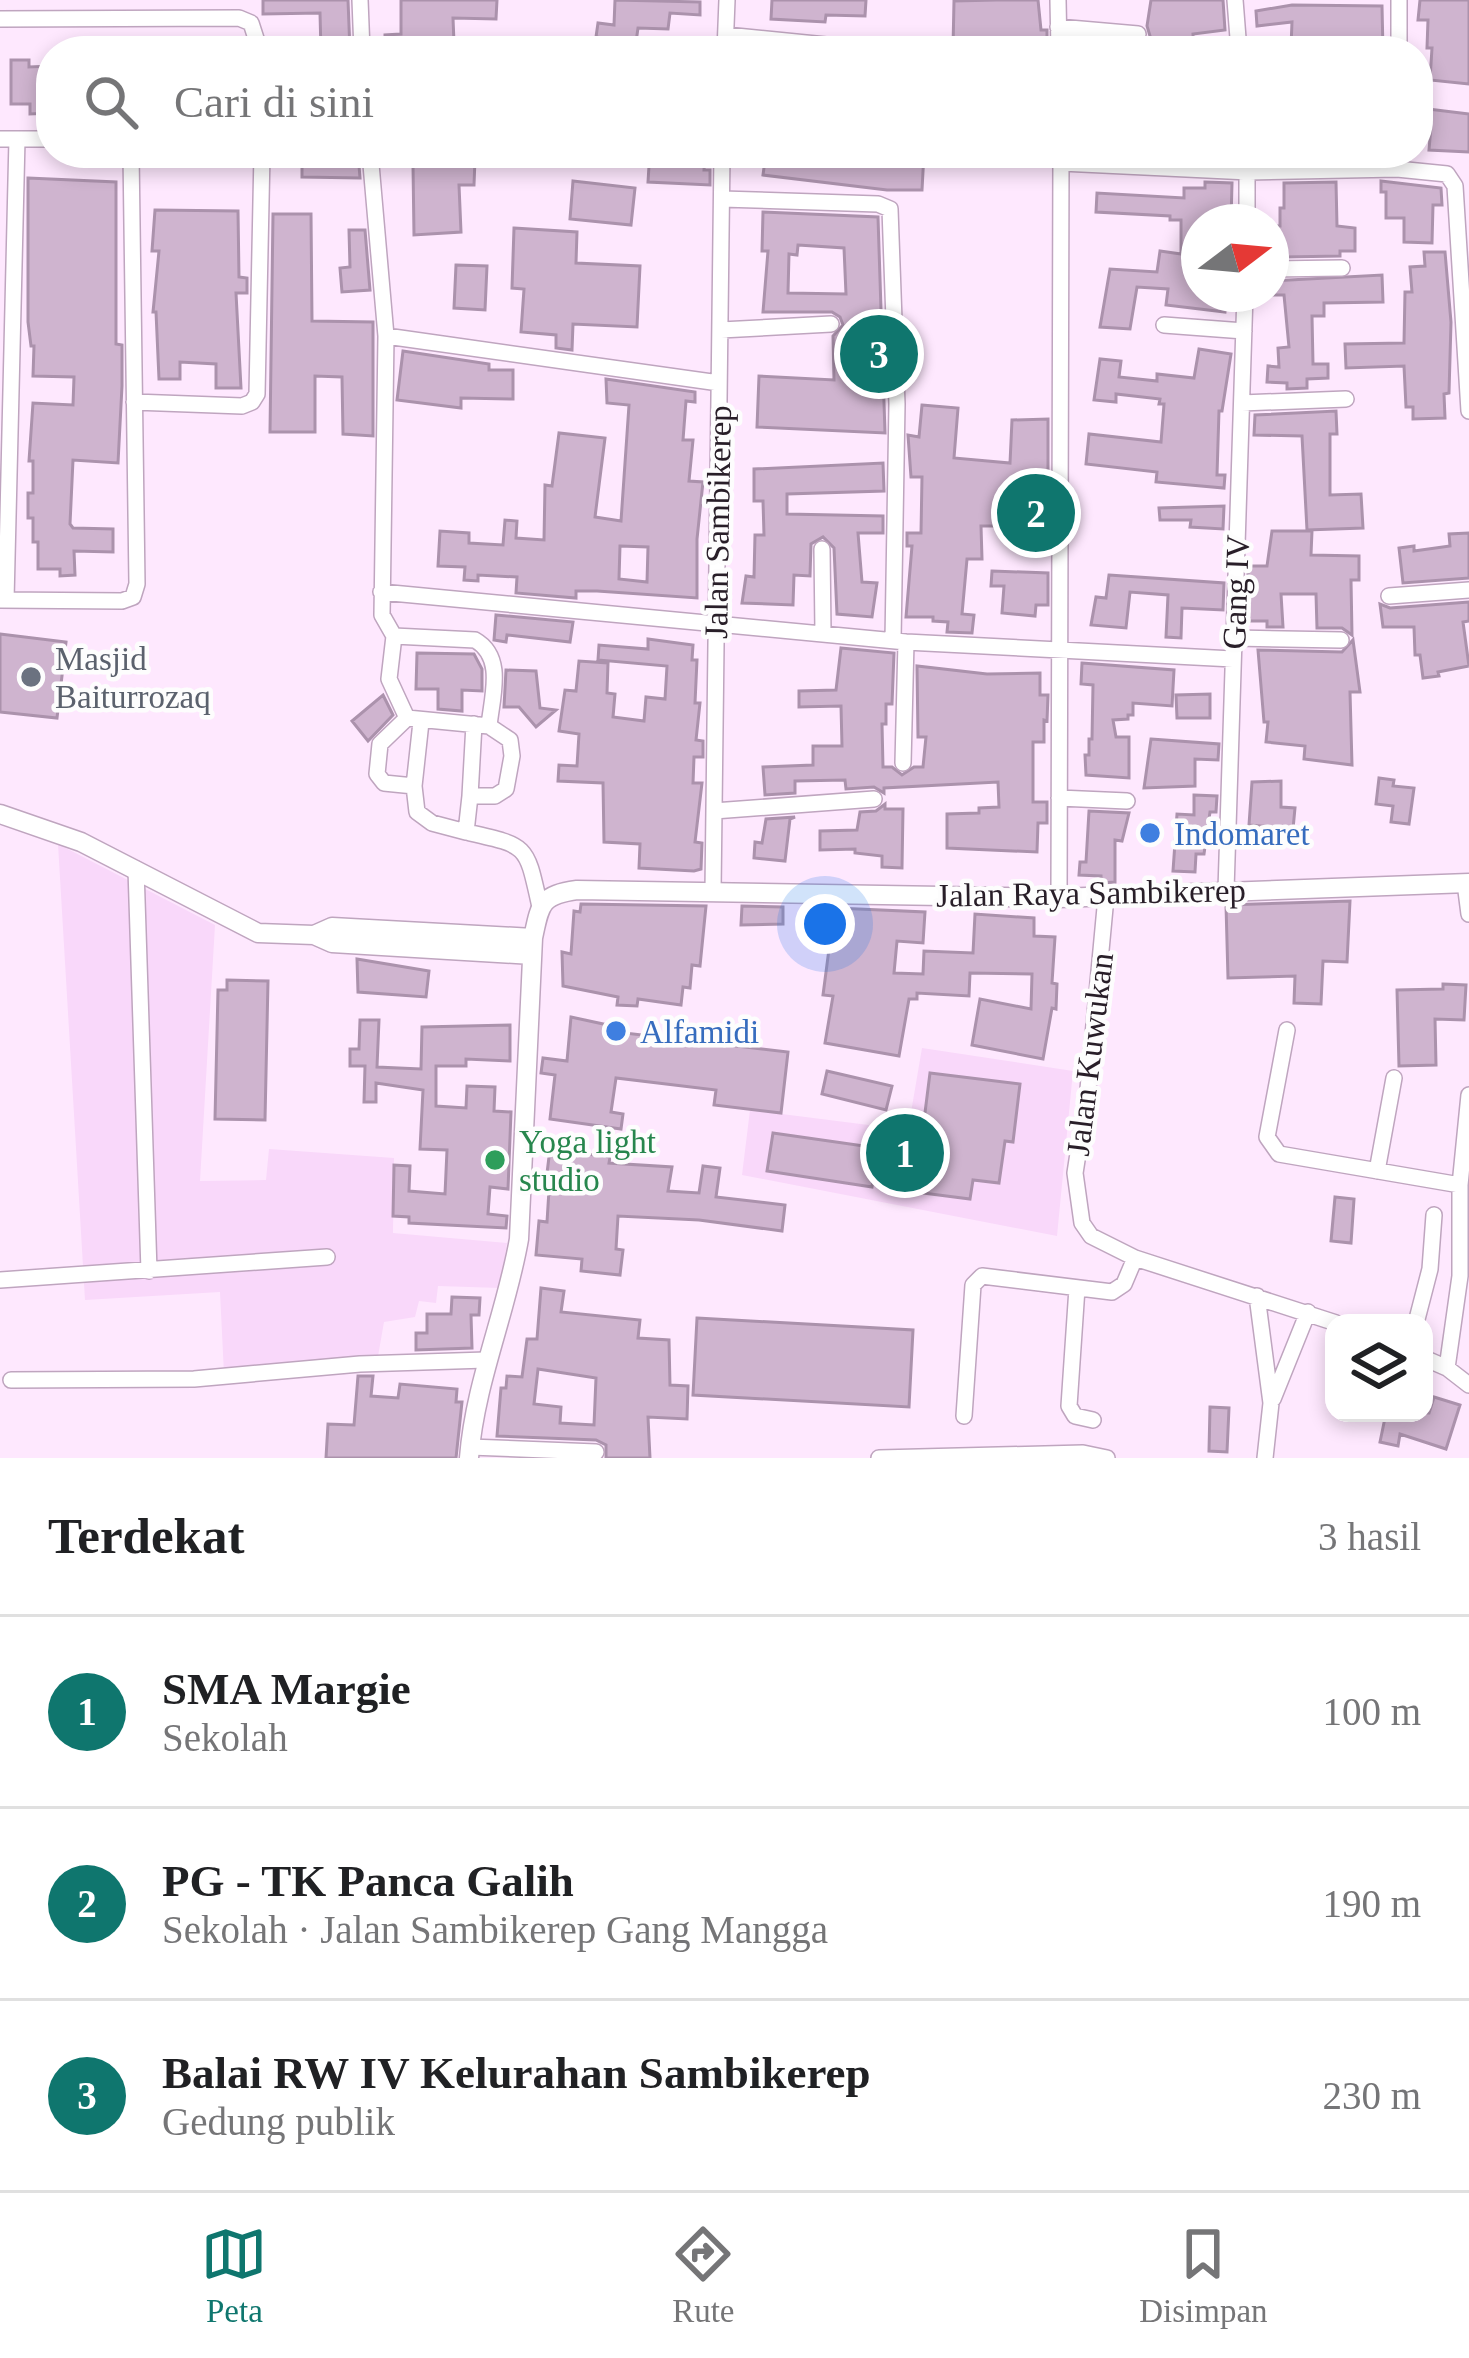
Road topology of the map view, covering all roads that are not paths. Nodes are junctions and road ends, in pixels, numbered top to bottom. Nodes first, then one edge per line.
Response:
1 (360, 0) edge
2 (727, 0) edge
3 (1058, 0) edge
4 (1235, 0) edge
5 (1400, 0) edge
6 (0, 19) edge
7 (1058, 27) junction
8 (1138, 34) dead end
9 (255, 36) edge
10 (361, 36) edge
11 (725, 36) edge
12 (1058, 36) edge
13 (1238, 36) edge
14 (1399, 36) edge
15 (9, 139) edge
16 (131, 168) edge
17 (262, 168) edge
18 (371, 168) edge
19 (722, 168) edge
20 (1061, 168) edge
21 (1195, 168) edge
22 (1249, 168) edge
23 (1303, 168) edge
24 (1427, 168) edge
25 (1249, 172) junction
26 (722, 199) junction
27 (1248, 204) edge
28 (1342, 268) dead end
29 (1289, 269) edge
30 (1245, 312) edge
31 (832, 324) dead end
32 (1164, 326) dead end
33 (721, 330) junction
34 (1244, 331) junction
35 (386, 336) junction
36 (719, 383) junction
37 (1346, 399) dead end
38 (134, 402) junction
39 (1241, 403) junction
40 (1469, 411) edge
41 (822, 549) dead end
42 (1469, 590) edge
43 (381, 592) junction
44 (1389, 596) dead end
45 (3, 600) edge
46 (714, 622) junction
47 (824, 633) junction
48 (394, 636) junction
49 (1234, 638) junction
50 (1341, 640) dead end
51 (900, 641) junction
52 (1059, 651) junction
53 (1233, 659) junction
54 (414, 720) junction
55 (481, 725) junction
56 (903, 763) dead end
57 (414, 786) junction
58 (470, 796) junction
59 (1059, 798) junction
60 (874, 799) dead end
61 (1127, 801) dead end
62 (714, 811) junction
63 (0, 814) edge
64 (466, 832) junction
65 (136, 868) junction
66 (1467, 883) edge
67 (1226, 890) junction
68 (713, 891) junction
69 (1106, 897) junction
70 (1059, 898) junction
71 (540, 907) junction
72 (1469, 914) edge
73 (533, 946) junction
74 (1286, 1030) dead end
75 (1394, 1078) dead end
76 (1469, 1095) edge
77 (1377, 1171) junction
78 (1460, 1185) junction
79 (1434, 1215) dead end
80 (327, 1257) dead end
81 (1136, 1258) junction
82 (149, 1271) junction
83 (0, 1280) edge
84 (1077, 1288) junction
85 (1257, 1297) junction
86 (1308, 1312) junction
87 (1418, 1314) edge
88 (1325, 1319) edge
89 (486, 1360) junction
90 (1433, 1362) edge
91 (1447, 1368) junction
92 (11, 1380) dead end
93 (1469, 1385) edge
94 (1271, 1402) junction
95 (964, 1416) dead end
96 (1093, 1420) dead end
97 (470, 1452) edge
98 (596, 1452) dead end
99 (977, 1456) edge
100 (879, 1458) edge
101 (1107, 1458) edge
102 (1265, 1458) edge

1 - 10 street
2 - 11 street
3 - 7 street
4 - 13 street
5 - 14 street
6 - 9 street
7 - 8 street
7 - 12 street
15 - 45 street
16 - 38 street
17 - 38 street
18 - 35 street
19 - 26 street, Jalan Sambikerep
20 - 52 street
21 - 25 street
22 - 25 street
23 - 25 street
24 - 40 street
25 - 27 street
26 - 33 street, Jalan Sambikerep
26 - 51 street
28 - 29 street
30 - 34 street, Gang IV
31 - 33 street
32 - 34 street
33 - 36 street, Jalan Sambikerep
34 - 39 street, Gang IV
35 - 36 street
35 - 43 street
36 - 46 street, Jalan Sambikerep
37 - 39 street
38 - 45 street
39 - 49 street, Gang IV
41 - 47 street
42 - 44 street
43 - 46 street
43 - 48 street
46 - 47 street
46 - 62 street, Jalan Sambikerep
47 - 51 street
48 - 54 street
48 - 55 street
49 - 50 street
49 - 53 street, Gang IV
51 - 52 street
51 - 56 street
52 - 53 street
52 - 59 street
53 - 67 street, Gang IV
54 - 55 street
54 - 57 street
54 - 57 street
55 - 58 street
55 - 58 street
57 - 64 street
58 - 64 street
59 - 61 street
59 - 70 street
60 - 62 street
62 - 68 street, Jalan Sambikerep
63 - 65 street
64 - 71 street
65 - 73 street
65 - 82 street
66 - 67 street, Jalan Raya Sambikerep
66 - 72 street
67 - 69 street, Jalan Raya Sambikerep
68 - 70 street, Jalan Raya Sambikerep
68 - 71 street, Jalan Raya Sambikerep
69 - 70 street, Jalan Raya Sambikerep
69 - 81 street, Jalan Kuwukan
71 - 73 street
73 - 89 street
74 - 77 street
75 - 77 street
76 - 78 street
77 - 78 street
78 - 91 street
79 - 87 street
80 - 82 street
81 - 84 street
81 - 85 street, Jalan Kuwukan
82 - 83 street
84 - 95 street
84 - 96 street
85 - 86 street, Jalan Kuwukan
85 - 94 street
86 - 88 street, Jalan Kuwukan
86 - 94 street
89 - 92 street
89 - 97 street
90 - 91 street
91 - 93 street
94 - 102 street
97 - 98 street
99 - 100 street
99 - 101 street

